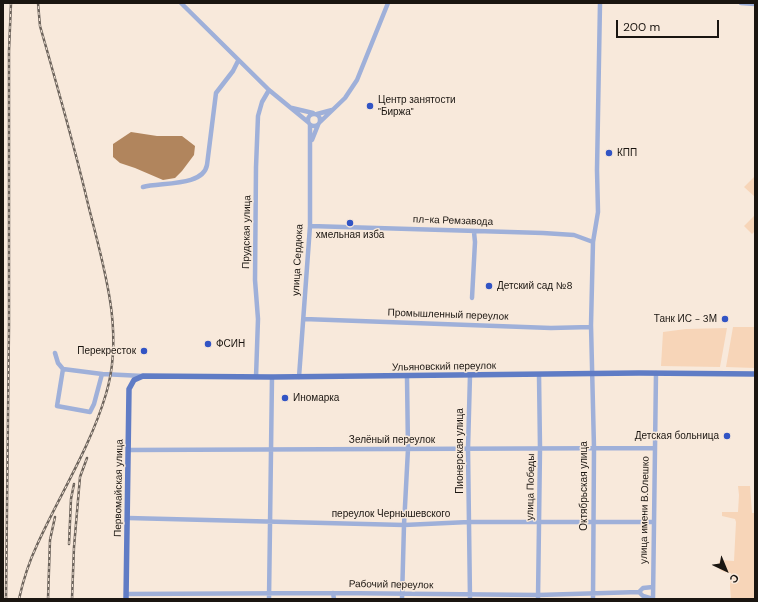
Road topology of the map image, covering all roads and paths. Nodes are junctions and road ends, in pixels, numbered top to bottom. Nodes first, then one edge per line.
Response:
1 (181, 3) edge
2 (388, 3) edge
3 (600, 3) edge
4 (741, 3) edge
5 (755, 4) edge
6 (238, 61) junction
7 (270, 90) junction
8 (290, 107) junction
9 (333, 110) junction
10 (315, 114) junction
11 (309, 124) junction
12 (319, 124) junction
13 (311, 143) junction
14 (143, 187) dead end
15 (310, 226) junction
16 (474, 232) junction
17 (593, 242) junction
18 (472, 298) dead end
19 (304, 318) junction
20 (591, 327) junction
21 (55, 353) dead end
22 (63, 370) junction
23 (656, 373) junction
24 (102, 374) junction
25 (592, 374) junction
26 (755, 374) edge
27 (470, 375) junction
28 (539, 375) junction
29 (143, 376) junction
30 (256, 377) junction
31 (272, 377) junction
32 (299, 377) junction
33 (407, 377) junction
34 (134, 380) joint
35 (540, 448) junction
36 (594, 448) junction
37 (655, 448) junction
38 (272, 449) junction
39 (408, 449) junction
40 (468, 449) junction
41 (128, 450) junction
42 (128, 518) junction
43 (270, 521) junction
44 (469, 522) junction
45 (540, 522) junction
46 (594, 522) junction
47 (654, 522) junction
48 (404, 525) junction
49 (653, 587) junction
50 (639, 592) junction
51 (269, 593) junction
52 (333, 593) junction
53 (593, 593) junction
54 (402, 596) edge
55 (126, 597) edge
56 (199, 597) edge
57 (470, 597) edge
58 (538, 597) edge
59 (269, 599) edge
60 (334, 599) edge
61 (593, 599) edge
62 (653, 599) edge

1 - 6 street
2 - 9 street
3 - 17 street, Октябрьская улица
4 - 5 street
6 - 7 street
6 - 14 street
7 - 8 street
7 - 30 street, Прудская улица
8 - 10 street
8 - 11 street
9 - 10 street
9 - 12 street
10 - 11 street
10 - 12 street
11 - 12 street
11 - 13 street, улица Сердюка
12 - 13 street
13 - 15 street, улица Сердюка
15 - 16 street, пл-ка Ремзавода
15 - 19 street, улица Сердюка
16 - 17 street, пл-ка Ремзавода
16 - 18 street
17 - 20 street, Октябрьская улица
19 - 20 street, Промышленный переулок
19 - 32 street, улица Сердюка
20 - 25 street, Октябрьская улица
21 - 22 street
22 - 24 street
22 - 24 street
23 - 25 main road, Ульяновский переулок
23 - 26 main road, Ульяновский переулок
23 - 37 street, улица имени В.Олешко
24 - 29 street
25 - 28 main road, Ульяновский переулок
25 - 36 street, Октябрьская улица
27 - 28 main road, Ульяновский переулок
27 - 33 main road, Ульяновский переулок
27 - 40 street, Пионерская улица
28 - 35 street, улица Победы
29 - 30 main road, Ульяновский переулок
29 - 34 main road, Ульяновский переулок
30 - 31 main road, Ульяновский переулок
31 - 32 main road, Ульяновский переулок
31 - 38 street
32 - 33 main road, Ульяновский переулок
33 - 39 street
34 - 41 main road, Первомайская улица
35 - 36 street, Зелёный переулок
35 - 40 street, Зелёный переулок
35 - 45 street, улица Победы
36 - 37 street, Зелёный переулок
36 - 46 street, Октябрьская улица
37 - 47 street, улица имени В.Олешко
38 - 39 street, Зелёный переулок
38 - 41 street, Зелёный переулок
38 - 43 street
39 - 40 street, Зелёный переулок
39 - 48 street
40 - 44 street, Пионерская улица
41 - 42 main road, Первомайская улица
42 - 43 street, переулок Чернышевского
42 - 55 main road, Первомайская улица
43 - 48 street, переулок Чернышевского
43 - 51 street
44 - 45 street, переулок Чернышевского
44 - 48 street, переулок Чернышевского
44 - 57 street, Пионерская улица
45 - 46 street, переулок Чернышевского
45 - 58 street, улица Победы
46 - 47 street, переулок Чернышевского
46 - 53 street, Октябрьская улица
47 - 49 street, улица имени В.Олешко
48 - 54 street
49 - 50 street
49 - 62 street, улица имени В.Олешко
50 - 53 street, Рабочий переулок
50 - 62 street, Рабочий переулок
51 - 52 street, Рабочий переулок
51 - 56 street, Рабочий переулок
51 - 59 street
52 - 54 street, Рабочий переулок
52 - 60 street
53 - 58 street, Рабочий переулок
53 - 61 street, Октябрьская улица
54 - 57 street, Рабочий переулок
55 - 56 street, Рабочий переулок
57 - 58 street, Рабочий переулок

